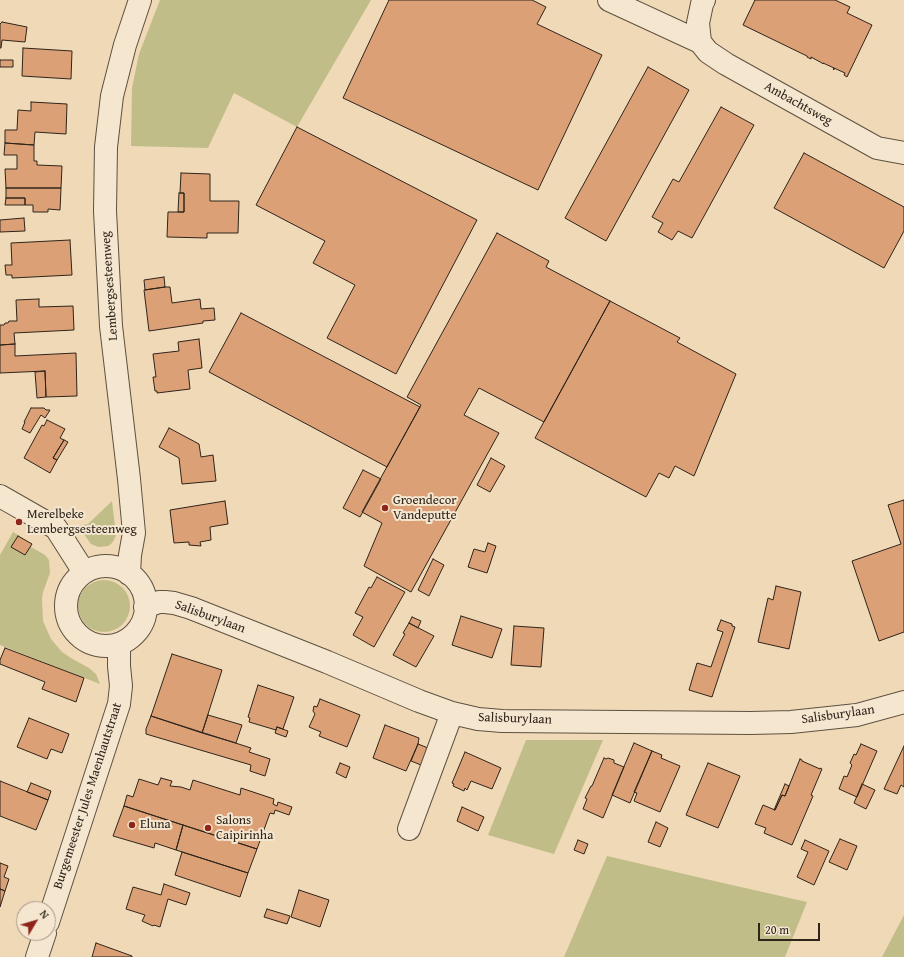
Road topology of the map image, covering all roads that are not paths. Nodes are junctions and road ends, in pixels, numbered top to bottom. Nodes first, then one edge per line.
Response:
1 (140, 0) edge
2 (608, 0) edge
3 (704, 0) edge
4 (700, 42) junction
5 (904, 153) edge
6 (0, 496) edge
7 (84, 572) junction
8 (129, 574) junction
9 (145, 607) junction
10 (119, 644) junction
11 (904, 702) edge
12 (452, 713) junction
13 (409, 829) dead end
14 (55, 901) edge
15 (42, 941) edge
16 (37, 957) edge

1 - 8 street, Lembergsesteenweg
2 - 4 street, Ambachtsweg
3 - 4 street
4 - 5 street, Ambachtsweg
6 - 7 street
7 - 8 street
7 - 10 street
8 - 9 street
9 - 10 street
9 - 12 street, Salisburylaan
10 - 14 street, Burgemeester Jules Maenhautstraat
11 - 12 street, Salisburylaan
12 - 13 street
15 - 16 street

